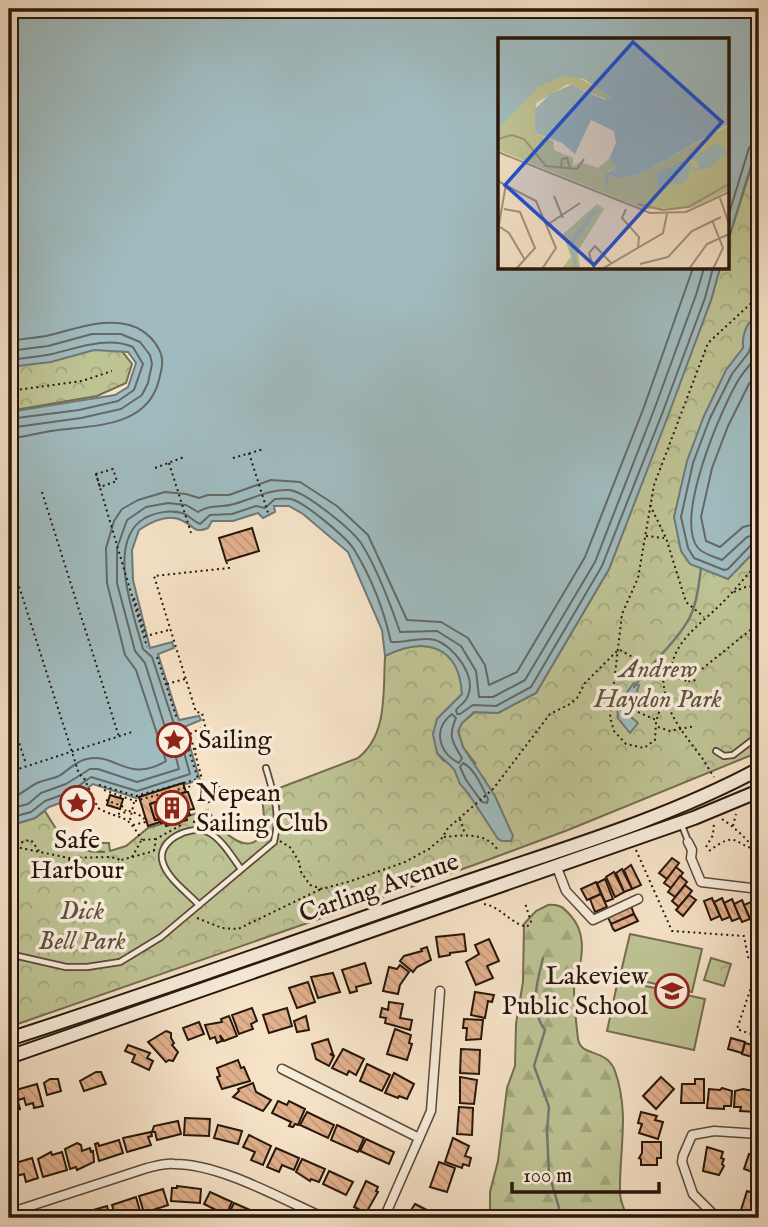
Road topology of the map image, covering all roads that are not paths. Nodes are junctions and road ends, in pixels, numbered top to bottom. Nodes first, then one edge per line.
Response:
1 (759, 735) edge
2 (716, 751) dead end
3 (266, 768) dead end
4 (759, 769) edge
5 (759, 791) edge
6 (681, 823) junction
7 (688, 842) joint
8 (556, 865) junction
9 (241, 869) junction
10 (759, 889) edge
11 (638, 900) dead end
12 (199, 905) junction
13 (9, 954) edge
14 (440, 991) dead end
15 (9, 1039) edge
16 (9, 1057) edge
17 (282, 1069) dead end
18 (759, 1134) edge
19 (419, 1138) junction
20 (9, 1213) edge
21 (326, 1218) edge
22 (384, 1218) edge
23 (717, 1218) edge

1 - 2 lane
3 - 9 lane
4 - 15 main road, Carling Avenue
5 - 6 main road, Carling Avenue
6 - 7 lane
6 - 8 main road, Carling Avenue
7 - 10 street
8 - 11 street
8 - 16 main road, Carling Avenue
9 - 12 lane
9 - 12 lane
12 - 13 lane
14 - 19 street
17 - 19 street
18 - 23 street
19 - 22 street
20 - 21 street

